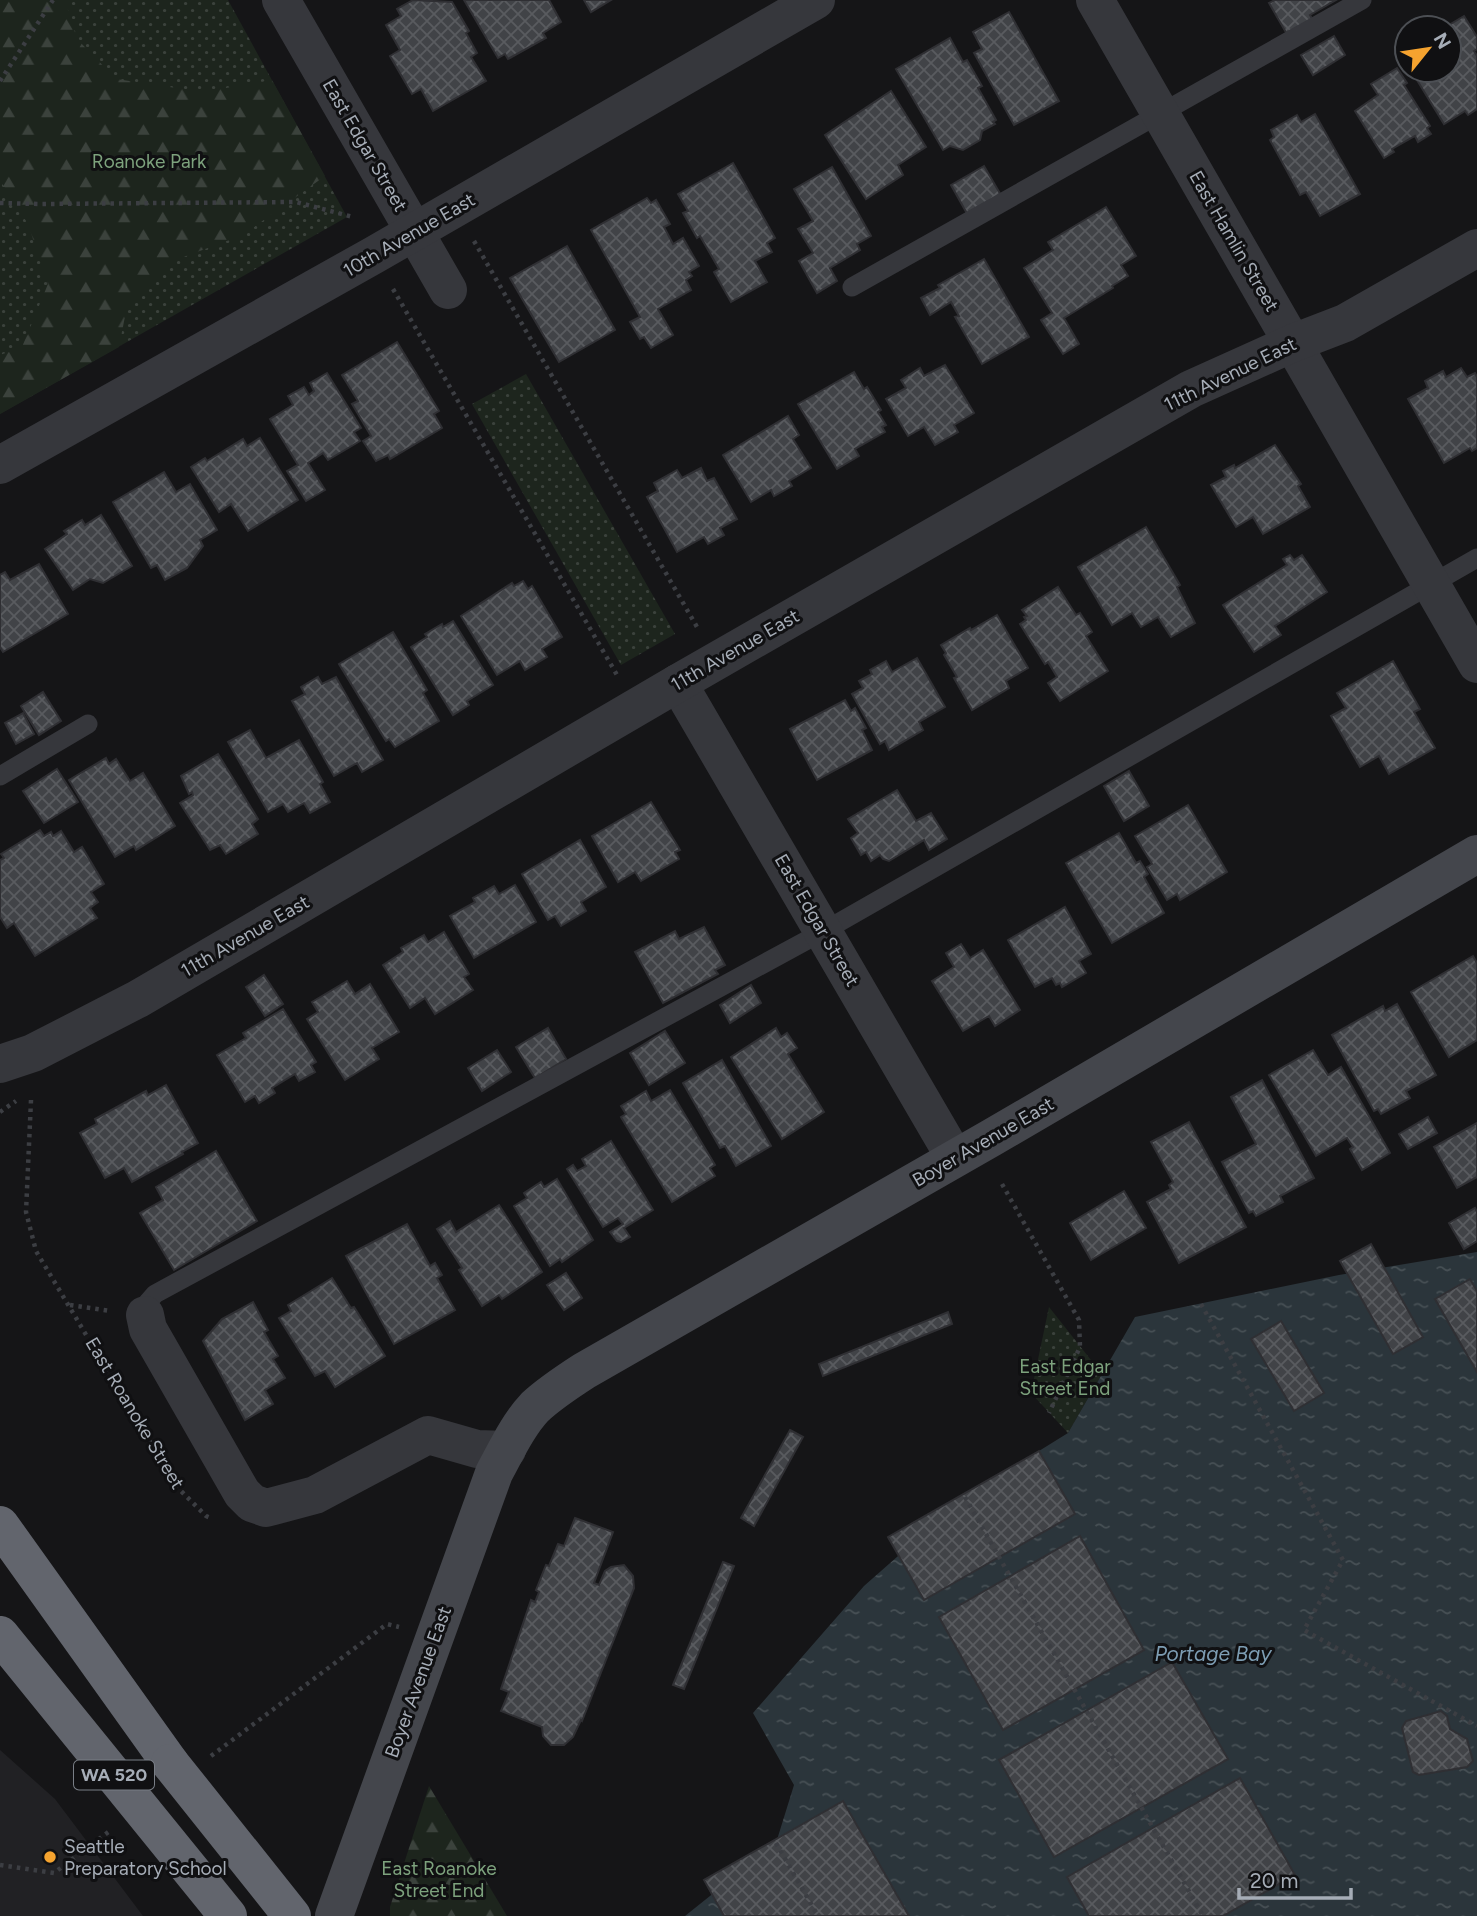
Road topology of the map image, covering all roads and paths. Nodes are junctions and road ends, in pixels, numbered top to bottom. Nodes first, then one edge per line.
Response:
1 (53, 0) edge
2 (816, 0) edge
3 (1095, 0) edge
4 (1362, 0) edge
5 (287, 2) edge
6 (0, 81) edge
7 (1160, 113) junction
8 (0, 203) edge
9 (353, 217) dead end
10 (415, 232) junction
11 (472, 237) dead end
12 (1477, 248) edge
13 (391, 285) dead end
14 (852, 287) dead end
15 (448, 290) dead end
16 (1293, 343) junction
17 (0, 465) edge
18 (1477, 558) edge
19 (1431, 584) junction
20 (698, 628) dead end
21 (1477, 663) edge
22 (617, 675) dead end
23 (678, 683) junction
24 (88, 724) dead end
25 (0, 776) edge
26 (1477, 854) edge
27 (824, 931) junction
28 (0, 1064) edge
29 (31, 1100) dead end
30 (955, 1158) junction
31 (1002, 1184) dead end
32 (1201, 1304) dead end
33 (69, 1305) junction
34 (130, 1313) junction
35 (1049, 1413) dead end
36 (507, 1450) junction
37 (965, 1497) dead end
38 (206, 1516) dead end
39 (0, 1525) edge
40 (0, 1635) edge
41 (434, 1637) junction
42 (1477, 1726) edge
43 (188, 1761) junction
44 (119, 1824) dead end
45 (776, 1843) dead end
46 (0, 1865) edge
47 (228, 1916) edge
48 (292, 1916) edge
49 (334, 1916) edge
50 (818, 1916) edge
51 (1203, 1916) edge

1 - 6 path
2 - 10 street, 10th Avenue East
3 - 7 street, East Hamlin Street
4 - 7 lane
5 - 10 street, East Edgar Street
7 - 14 lane
7 - 16 street, East Hamlin Street
8 - 9 path
10 - 15 street, East Edgar Street
10 - 17 street, 10th Avenue East
11 - 20 path
12 - 16 street, 11th Avenue East
13 - 22 path
16 - 19 street, East Hamlin Street
16 - 23 street, 11th Avenue East
18 - 19 lane
19 - 21 street, East Hamlin Street
19 - 27 lane
23 - 27 street, East Edgar Street
23 - 28 street, 11th Avenue East
24 - 25 lane
26 - 30 street, Boyer Avenue East
27 - 30 street, East Edgar Street
27 - 34 lane
29 - 33 path, East Roanoke Street
30 - 36 street, Boyer Avenue East
31 - 35 path
32 - 42 path
33 - 34 path, East Roanoke Street
33 - 38 path, East Roanoke Street
34 - 36 street
36 - 41 street, Boyer Avenue East
37 - 51 path
39 - 43 highway, WA 520
40 - 47 highway, WA 520, bridge
41 - 43 path
41 - 49 street, Boyer Avenue East
43 - 48 highway, WA 520, bridge
44 - 46 path
45 - 50 path

